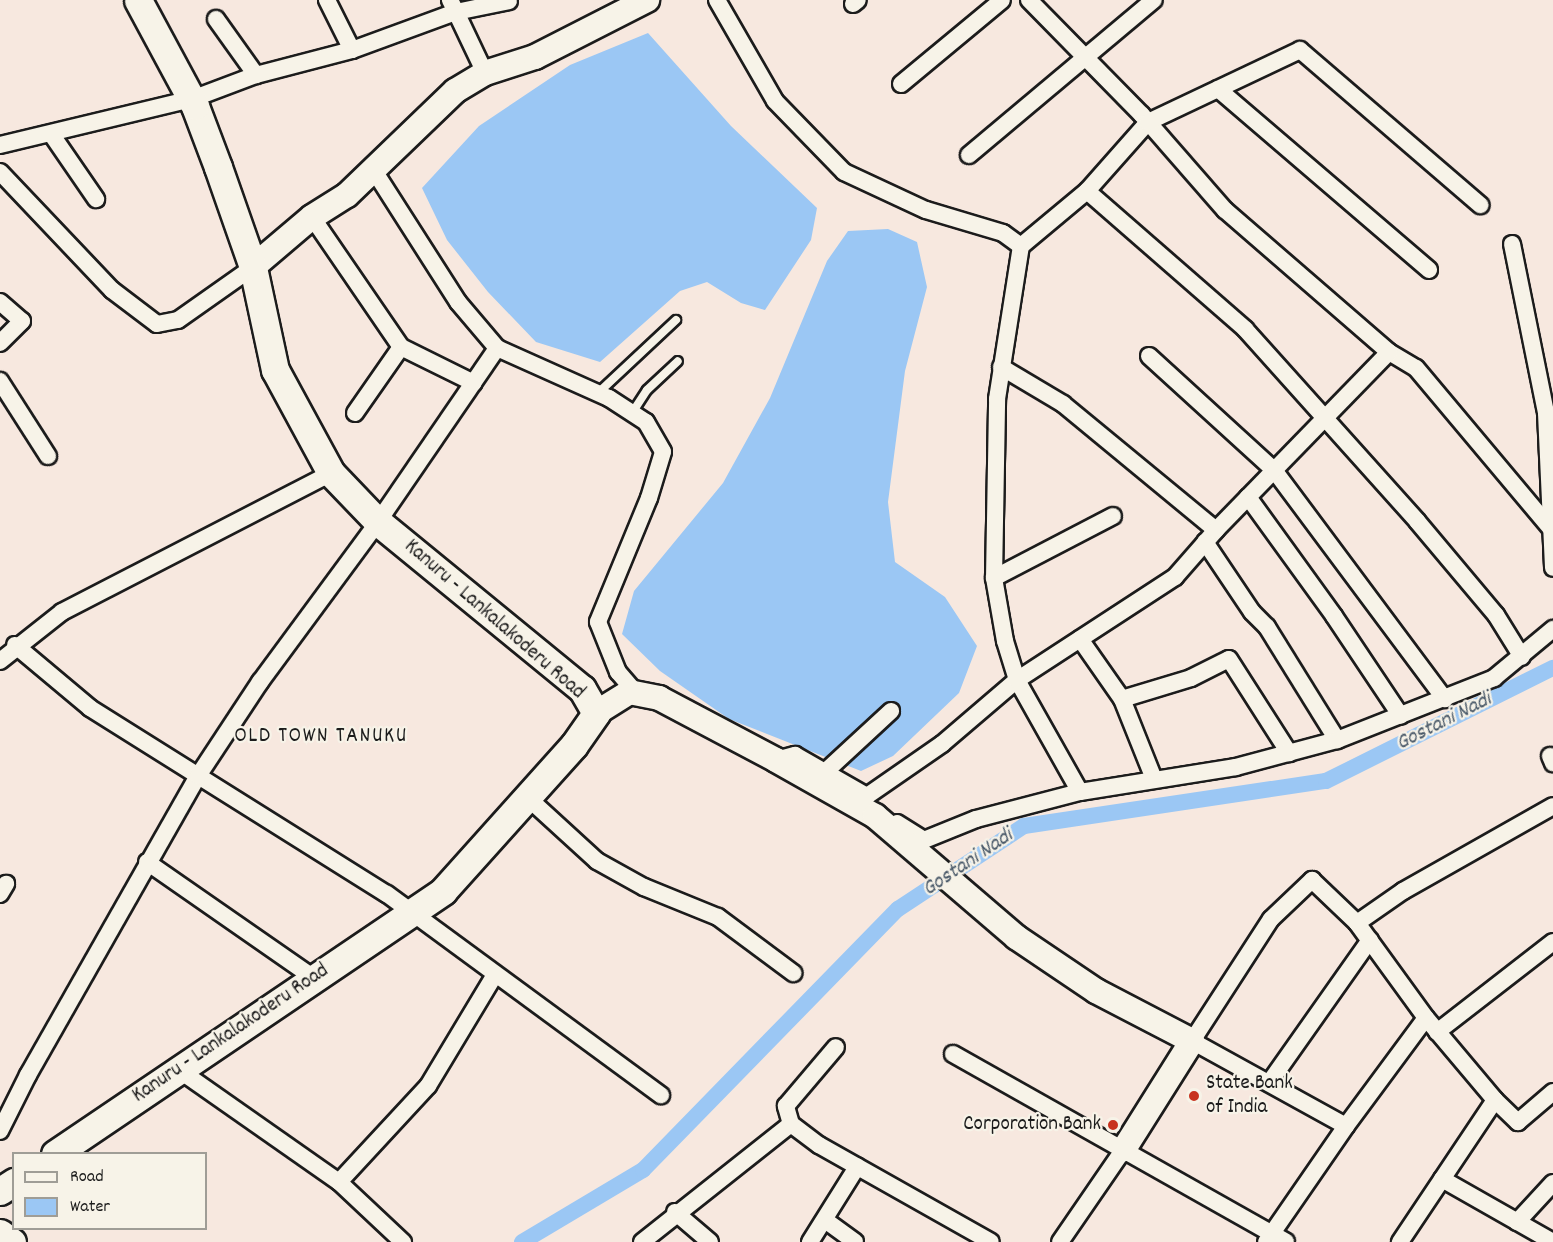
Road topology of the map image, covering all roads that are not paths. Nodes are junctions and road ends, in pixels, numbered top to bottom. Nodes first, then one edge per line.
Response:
1 (138, 0) edge
2 (327, 0) edge
3 (647, 0) edge
4 (717, 0) edge
5 (1002, 0) edge
6 (1029, 0) edge
7 (1154, 0) edge
8 (509, 1) edge
9 (453, 6) edge
10 (216, 19) dead end
11 (352, 50) junction
12 (1086, 57) junction
13 (485, 73) junction
14 (256, 75) junction
15 (901, 84) dead end
16 (1218, 89) junction
17 (189, 93) junction
18 (1148, 122) junction
19 (52, 135) junction
20 (0, 145) edge
21 (969, 155) dead end
22 (373, 169) junction
23 (0, 172) edge
24 (1087, 191) junction
25 (96, 200) dead end
26 (1480, 206) dead end
27 (312, 217) junction
28 (1512, 244) dead end
29 (1021, 246) junction
30 (253, 267) junction
31 (1429, 270) dead end
32 (0, 302) edge
33 (676, 320) dead end
34 (0, 343) edge
35 (401, 347) junction
36 (497, 348) junction
37 (1389, 352) junction
38 (1149, 356) dead end
39 (678, 361) dead end
40 (1001, 367) junction
41 (0, 381) edge
42 (474, 382) junction
43 (598, 393) junction
44 (355, 413) dead end
45 (632, 413) junction
46 (1325, 415) junction
47 (48, 456) dead end
48 (1274, 470) junction
49 (331, 473) junction
50 (1248, 497) junction
51 (1113, 516) dead end
52 (378, 522) junction
53 (1551, 529) junction
54 (1211, 536) junction
55 (1553, 568) edge
56 (994, 578) junction
57 (1553, 629) edge
58 (1080, 639) junction
59 (15, 645) junction
60 (1522, 657) junction
61 (0, 661) edge
62 (1017, 680) junction
63 (637, 694) junction
64 (1122, 699) junction
65 (1445, 699) junction
66 (891, 711) dead end
67 (596, 713) junction
68 (1401, 716) junction
69 (1337, 740) junction
70 (1289, 753) junction
71 (776, 759) junction
72 (825, 772) junction
73 (198, 776) junction
74 (1154, 779) junction
75 (1080, 792) junction
76 (867, 796) junction
77 (527, 798) junction
78 (1553, 806) edge
79 (147, 862) junction
80 (411, 913) junction
81 (1357, 923) junction
82 (1370, 940) junction
83 (1553, 942) edge
84 (793, 973) dead end
85 (494, 976) junction
86 (314, 978) junction
87 (1426, 1018) junction
88 (1437, 1032) junction
89 (1192, 1041) junction
90 (836, 1047) dead end
91 (953, 1054) dead end
92 (179, 1070) junction
93 (1269, 1083) junction
94 (1553, 1092) edge
95 (661, 1095) dead end
96 (1495, 1100) junction
97 (6, 1104) edge
98 (791, 1124) junction
99 (1346, 1126) junction
100 (0, 1131) edge
101 (1124, 1149) junction
102 (58, 1152) edge
103 (857, 1167) junction
104 (1442, 1179) junction
105 (339, 1182) junction
106 (1553, 1183) edge
107 (675, 1212) junction
108 (825, 1220) junction
109 (1517, 1222) junction
110 (0, 1233) edge
111 (1275, 1239) edge
112 (12, 1242) edge
113 (403, 1242) edge
114 (642, 1242) edge
115 (710, 1242) edge
116 (810, 1242) edge
117 (855, 1242) edge
118 (992, 1242) edge
119 (1060, 1242) edge
120 (1400, 1242) edge
121 (1553, 1242) edge

1 - 17 main road, Kanuru - Lankalakoderu Road
2 - 11 street
3 - 13 street
4 - 29 street
5 - 15 street
6 - 12 street
7 - 12 street
8 - 9 street
9 - 11 street
9 - 13 street
10 - 14 street
11 - 14 street
12 - 18 street
12 - 21 street
13 - 22 street
14 - 17 street
16 - 18 street
16 - 26 street
16 - 31 street
17 - 19 street
17 - 30 main road, Kanuru - Lankalakoderu Road
18 - 24 street
18 - 37 street
19 - 20 street
19 - 25 street
22 - 27 street
22 - 36 street
23 - 30 street
24 - 29 street
24 - 46 street
27 - 30 street
27 - 35 street
28 - 53 street
29 - 40 street
30 - 49 main road, Kanuru - Lankalakoderu Road
32 - 34 street
33 - 43 lane
35 - 42 street
35 - 44 street
36 - 42 street
36 - 43 street
37 - 46 street
37 - 53 street
38 - 48 street
39 - 45 lane
40 - 54 street
40 - 56 street
41 - 47 street
42 - 52 street
43 - 45 street
45 - 63 street
46 - 48 street
46 - 60 street
48 - 50 street
48 - 65 street
49 - 52 main road, Kanuru - Lankalakoderu Road
49 - 59 street
50 - 54 street
50 - 68 street
51 - 56 street
52 - 67 main road, Kanuru - Lankalakoderu Road
52 - 73 street
53 - 55 street
54 - 58 street
54 - 69 street
56 - 62 street
57 - 60 street
58 - 62 street
58 - 64 street
59 - 61 street
59 - 73 street
60 - 65 street
62 - 75 street
62 - 76 street
63 - 67 street
63 - 71 street
64 - 70 street
64 - 74 street
65 - 68 street
66 - 72 street
67 - 77 main road, Kanuru - Lankalakoderu Road
68 - 69 street
69 - 70 street
70 - 74 street
71 - 72 street
71 - 89 street
72 - 76 street
73 - 79 street
73 - 80 street
74 - 75 street
75 - 76 street
77 - 80 main road, Kanuru - Lankalakoderu Road
77 - 84 street
78 - 81 street
79 - 86 street
79 - 97 street
80 - 85 street
80 - 86 main road, Kanuru - Lankalakoderu Road
81 - 82 street
81 - 89 street
82 - 87 street
82 - 93 street
83 - 88 street
85 - 95 street
85 - 105 street
86 - 92 main road, Kanuru - Lankalakoderu Road
87 - 88 street
87 - 99 street
88 - 96 street
89 - 93 street
89 - 101 street
90 - 98 street
91 - 101 street
92 - 102 main road, Kanuru - Lankalakoderu Road
92 - 105 street
93 - 99 street
94 - 96 street
96 - 104 street
97 - 100 street
98 - 103 street
98 - 107 street
99 - 111 street
101 - 111 street
101 - 119 street
103 - 108 street
103 - 118 street
104 - 109 street
104 - 120 street
105 - 113 street
106 - 109 street
107 - 114 street
107 - 115 street
108 - 116 street
108 - 117 street
109 - 121 street
110 - 112 main road

